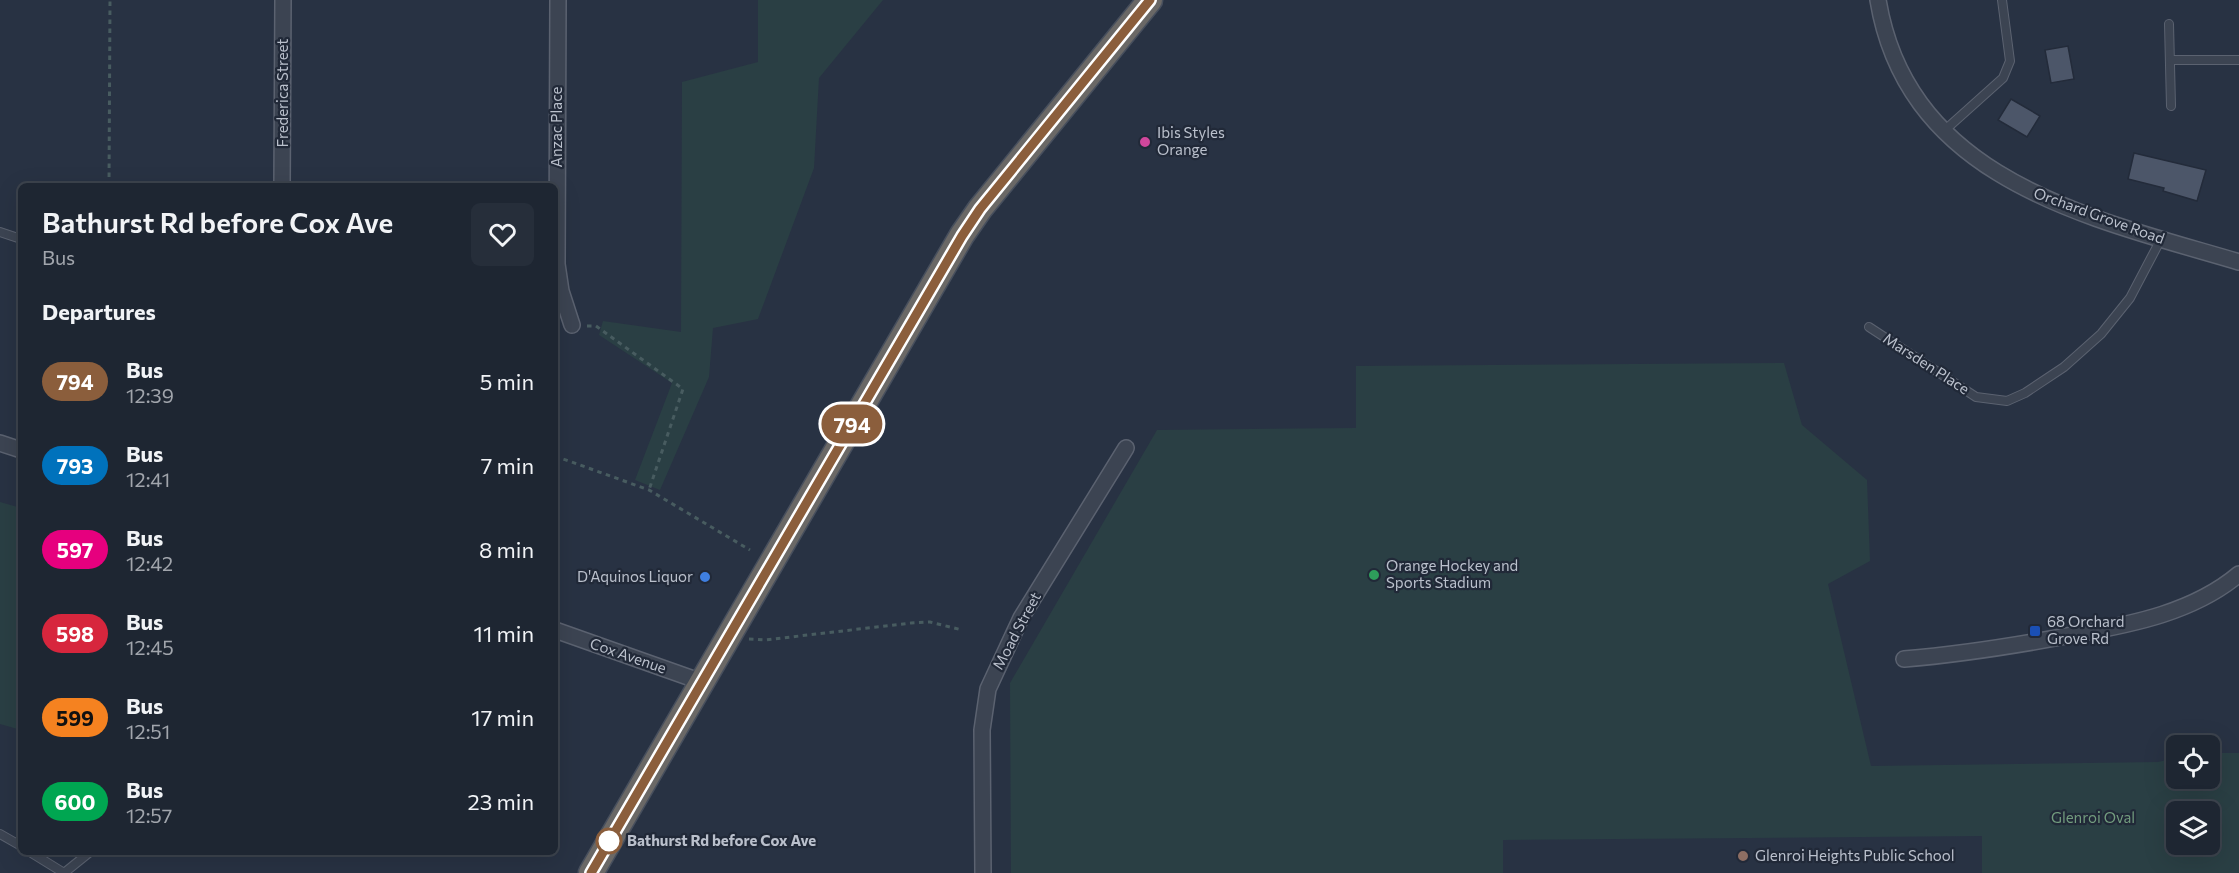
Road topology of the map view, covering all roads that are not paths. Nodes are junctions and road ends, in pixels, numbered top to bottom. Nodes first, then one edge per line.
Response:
1 (284, 0) edge
2 (558, 0) edge
3 (1150, 0) edge
4 (1878, 0) edge
5 (2001, 0) edge
6 (2169, 24) dead end
7 (2171, 60) junction
8 (2239, 60) edge
9 (2171, 106) dead end
10 (1944, 131) junction
11 (282, 183) edge
12 (557, 183) edge
13 (0, 232) edge
14 (18, 238) edge
15 (2160, 239) junction
16 (2239, 262) edge
17 (558, 271) edge
18 (572, 325) road end
19 (1869, 327) dead end
20 (0, 443) edge
21 (1126, 448) dead end
22 (18, 449) edge
23 (2239, 574) edge
24 (558, 631) edge
25 (1904, 659) dead end
26 (702, 682) junction
27 (0, 834) edge
28 (18, 844) edge
29 (35, 855) edge
30 (86, 855) edge
31 (64, 873) edge
32 (591, 873) edge
33 (983, 873) edge

1 - 11 street, Frederica Street
2 - 12 street, Anzac Place
3 - 26 highway
4 - 10 street, Orchard Grove Road
5 - 10 lane
6 - 7 lane
7 - 8 lane
7 - 9 lane
10 - 15 street, Orchard Grove Road
13 - 14 lane
15 - 16 street, Orchard Grove Road
15 - 19 lane, Marsden Place
17 - 18 street, Anzac Place
20 - 22 street
21 - 33 street, Moad Street
23 - 25 street
24 - 26 street, Cox Avenue
26 - 32 highway
27 - 28 lane
29 - 31 lane
30 - 31 lane

